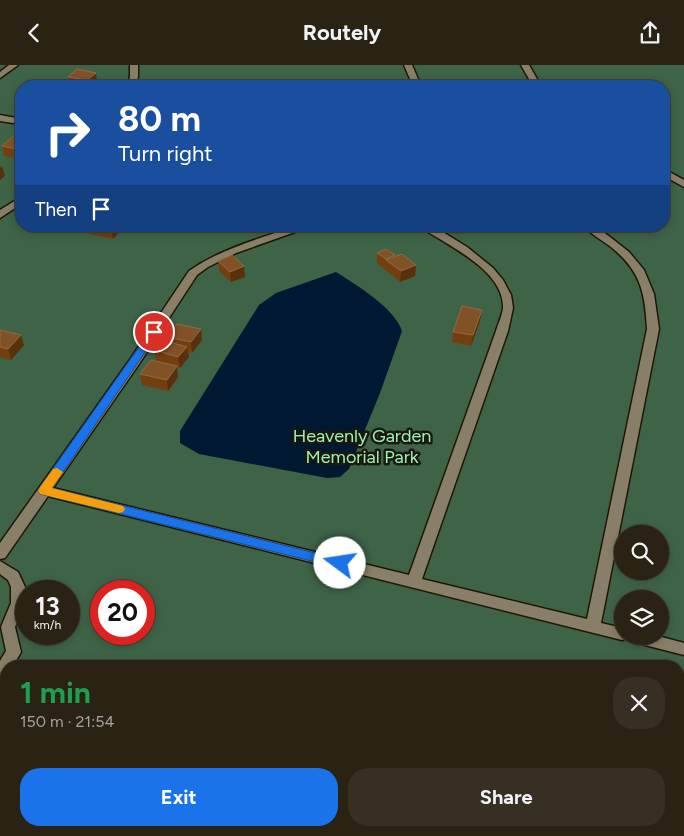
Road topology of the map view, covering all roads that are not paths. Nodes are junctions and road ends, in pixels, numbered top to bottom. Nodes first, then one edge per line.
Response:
1 (14, 65) edge
2 (134, 65) edge
3 (408, 65) edge
4 (525, 65) edge
5 (0, 76) edge
6 (133, 80) edge
7 (414, 80) edge
8 (534, 80) edge
9 (0, 118) edge
10 (13, 120) dead end
11 (670, 176) edge
12 (684, 184) edge
13 (15, 204) edge
14 (0, 215) edge
15 (290, 232) edge
16 (435, 232) edge
17 (597, 232) edge
18 (44, 491) junction
19 (0, 553) edge
20 (0, 566) edge
21 (414, 582) junction
22 (593, 626) junction
23 (4, 629) edge
24 (614, 631) edge
25 (669, 645) edge
26 (684, 649) edge
27 (9, 660) edge

1 - 5 lane
2 - 6 lane
3 - 7 lane
4 - 8 lane
9 - 10 lane
11 - 12 lane
13 - 14 lane
15 - 18 lane
16 - 21 lane
17 - 22 lane
18 - 19 lane
18 - 21 lane
20 - 23 lane
21 - 22 lane
22 - 24 lane
23 - 27 lane
25 - 26 lane

